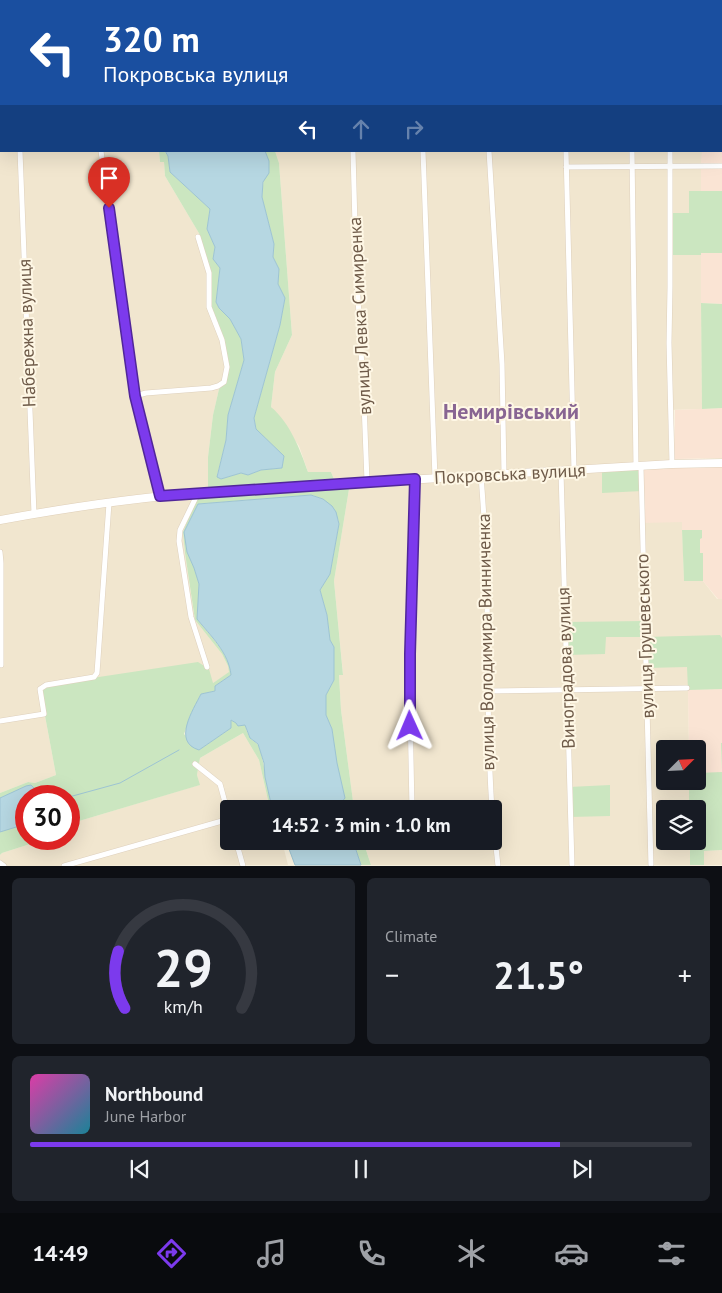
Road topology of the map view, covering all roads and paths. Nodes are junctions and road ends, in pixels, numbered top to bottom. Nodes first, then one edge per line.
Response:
1 (20, 152) edge
2 (101, 152) edge
3 (353, 152) edge
4 (423, 152) edge
5 (489, 152) edge
6 (566, 152) edge
7 (632, 152) edge
8 (670, 152) edge
9 (632, 166) junction
10 (670, 166) junction
11 (722, 166) edge
12 (566, 167) junction
13 (198, 237) dead end
14 (135, 396) junction
15 (722, 463) edge
16 (672, 464) junction
17 (638, 467) junction
18 (561, 471) junction
19 (574, 471) junction
20 (504, 474) junction
21 (481, 475) junction
22 (435, 478) junction
23 (415, 479) junction
24 (367, 481) junction
25 (198, 493) junction
26 (160, 496) junction
27 (109, 503) junction
28 (34, 514) junction
29 (0, 520) edge
30 (0, 552) edge
31 (1, 665) edge
32 (207, 668) dead end
33 (647, 688) junction
34 (686, 688) dead end
35 (566, 690) junction
36 (488, 691) junction
37 (0, 721) edge
38 (195, 764) dead end
39 (224, 800) edge
40 (412, 800) edge
41 (491, 800) edge
42 (220, 821) edge
43 (239, 850) edge
44 (496, 850) edge
45 (0, 863) edge
46 (4, 866) edge
47 (64, 866) edge
48 (243, 866) edge
49 (498, 866) edge
50 (572, 866) edge
51 (652, 866) edge

1 - 28 street, Набережна вулиця
2 - 14 street
3 - 24 street, вулиця Левка Симиренка
4 - 22 street
5 - 20 street
6 - 12 street
7 - 9 street, вулиця Грушевського
8 - 10 street
9 - 10 street
9 - 12 street
9 - 17 street, вулиця Грушевського
10 - 11 street
10 - 16 street
12 - 19 street
13 - 14 street
14 - 26 street
15 - 16 street, Покровська вулиця
16 - 17 street, Покровська вулиця
17 - 19 street, Покровська вулиця
17 - 33 street, вулиця Грушевського
18 - 19 street, Покровська вулиця
18 - 20 street, Покровська вулиця
18 - 35 street, Виноградова вулиця
20 - 21 street, Покровська вулиця
21 - 22 street, Покровська вулиця
21 - 36 street, вулиця Володимира Винниченка
22 - 23 street, Покровська вулиця
23 - 24 street, Покровська вулиця
23 - 40 street
24 - 25 street, Покровська вулиця
25 - 26 street, Покровська вулиця
25 - 32 street
26 - 27 street, Покровська вулиця
27 - 28 street, Покровська вулиця
27 - 37 street
28 - 29 street, Покровська вулиця
30 - 31 street
33 - 34 street
33 - 35 street
33 - 51 street, вулиця Грушевського
35 - 36 street
35 - 50 street, Виноградова вулиця
36 - 41 street, вулиця Володимира Винниченка
38 - 39 street
42 - 47 street
43 - 48 street
44 - 49 street
45 - 46 street

